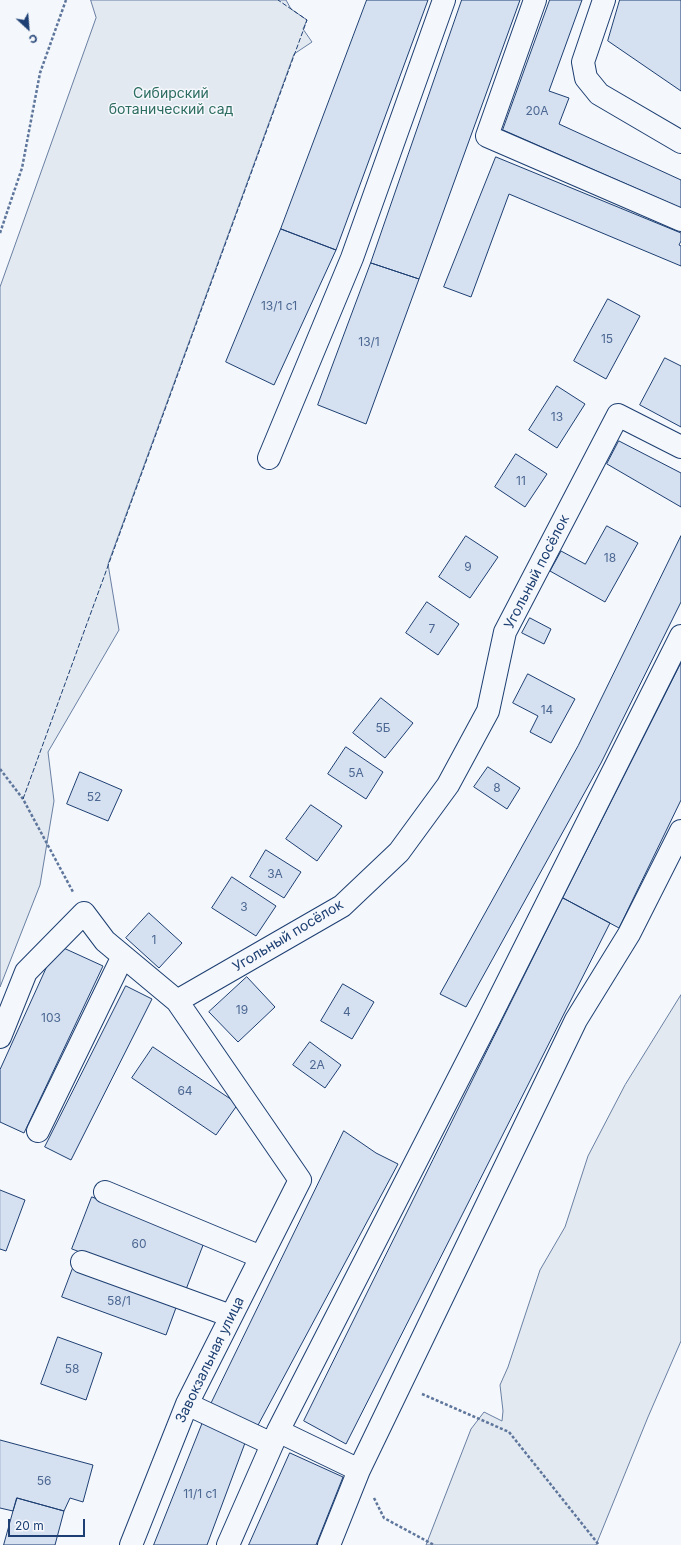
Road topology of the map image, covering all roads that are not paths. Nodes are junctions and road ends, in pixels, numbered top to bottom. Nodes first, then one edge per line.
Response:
1 (444, 0) edge
2 (535, 0) edge
3 (604, 0) edge
4 (681, 142) edge
5 (681, 220) edge
6 (681, 447) edge
7 (269, 458) dead end
8 (681, 636) edge
9 (681, 831) edge
10 (123, 956) junction
11 (177, 1001) junction
12 (0, 1037) edge
13 (38, 1131) dead end
14 (105, 1192) dead end
15 (261, 1257) junction
16 (82, 1262) dead end
17 (231, 1316) junction
18 (187, 1404) junction
19 (275, 1438) junction
20 (359, 1470) junction
21 (131, 1545) edge
22 (228, 1545) edge
23 (329, 1545) edge

1 - 7 street
2 - 5 street
3 - 4 street
6 - 11 street, Угольный посёлок
8 - 19 street
9 - 20 street
10 - 11 street
10 - 12 street
10 - 13 street
11 - 15 street, Завокзальная улица
14 - 15 street
15 - 17 street, Завокзальная улица
16 - 17 street
17 - 18 street, Завокзальная улица
18 - 19 street
18 - 21 street, Завокзальная улица
19 - 20 street
19 - 22 street
20 - 23 street

